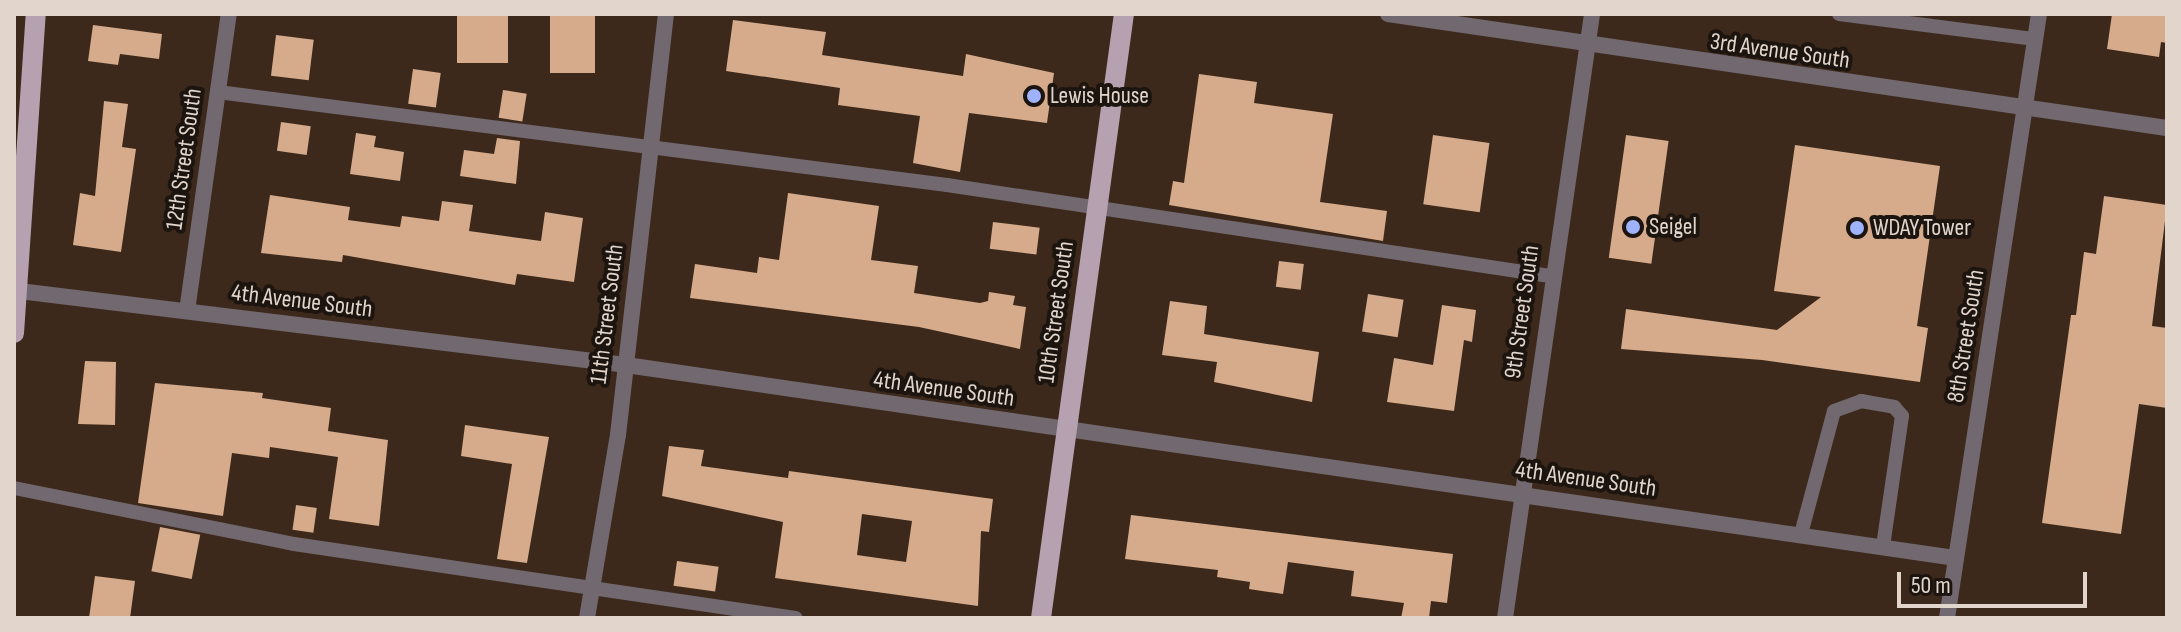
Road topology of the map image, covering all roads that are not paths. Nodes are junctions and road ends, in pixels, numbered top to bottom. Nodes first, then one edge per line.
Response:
1 (36, 14) edge
2 (229, 14) edge
3 (666, 14) edge
4 (1124, 14) edge
5 (1388, 14) edge
6 (1592, 14) edge
7 (1839, 14) edge
8 (2039, 14) edge
9 (2035, 39) junction
10 (1587, 46) junction
11 (218, 92) junction
12 (2024, 109) junction
13 (2167, 128) edge
14 (650, 145) junction
15 (1097, 208) junction
16 (1550, 276) junction
17 (19, 291) junction
18 (187, 311) junction
19 (14, 333) edge
20 (626, 365) junction
21 (1066, 431) junction
22 (14, 488) edge
23 (1521, 494) junction
24 (1801, 534) junction
25 (1883, 546) junction
26 (1956, 558) junction
27 (591, 588) junction
28 (587, 618) edge
29 (796, 618) edge
30 (1041, 618) edge
31 (1505, 618) edge
32 (1947, 618) edge

1 - 17 main road
2 - 11 street, 12th Street South
3 - 14 street, 11th Street South
4 - 15 main road, 10th Street South
5 - 10 street, 3rd Avenue South
6 - 10 street, 9th Street South
7 - 9 lane
8 - 9 street, 8th Street South
9 - 12 street, 8th Street South
10 - 12 street, 3rd Avenue South
10 - 16 street, 9th Street South
11 - 14 lane
11 - 18 street, 12th Street South
12 - 13 street, 3rd Avenue South
12 - 26 street, 8th Street South
14 - 15 lane
14 - 20 street, 11th Street South
15 - 16 lane
15 - 21 main road, 10th Street South
16 - 23 street, 9th Street South
17 - 18 street, 4th Avenue South
17 - 19 main road
18 - 20 street, 4th Avenue South
20 - 21 street, 4th Avenue South
20 - 27 street, 11th Street South
21 - 23 street, 4th Avenue South
21 - 30 main road, 10th Street South
22 - 27 lane
23 - 24 street, 4th Avenue South
23 - 31 street, 9th Street South
24 - 25 street, 4th Avenue South
24 - 25 lane
25 - 26 street, 4th Avenue South
26 - 32 street, 8th Street South
27 - 28 street, 11th Street South
27 - 29 lane

